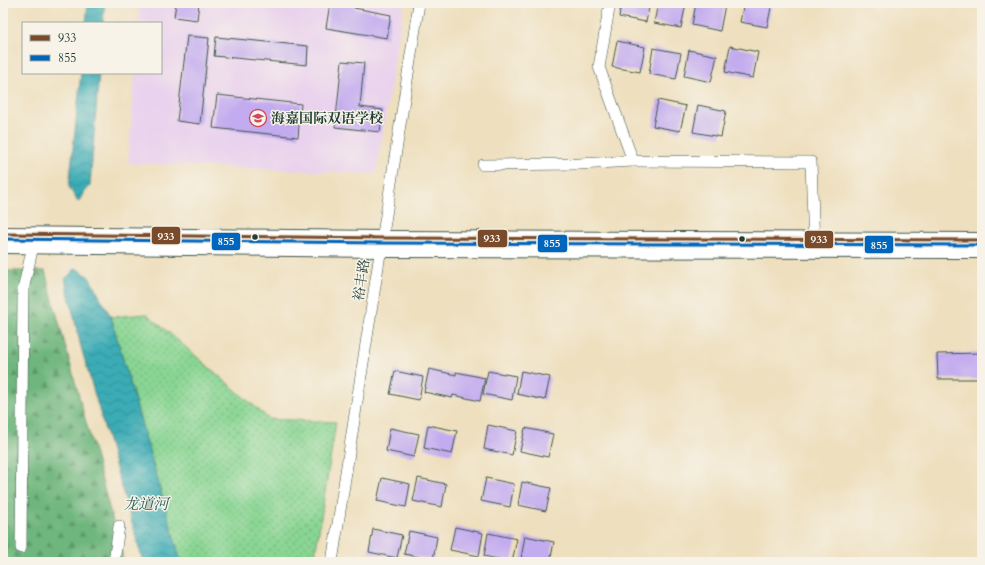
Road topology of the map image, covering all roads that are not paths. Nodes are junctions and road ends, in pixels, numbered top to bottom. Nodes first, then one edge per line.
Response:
1 (419, 3) edge
2 (610, 3) edge
3 (633, 161) junction
4 (483, 165) dead end
5 (3, 234) edge
6 (982, 240) edge
7 (382, 244) junction
8 (813, 245) junction
9 (3, 246) edge
10 (34, 246) junction
11 (982, 252) edge
12 (119, 526) dead end
13 (21, 548) dead end
14 (114, 562) edge
15 (332, 562) edge

1 - 7 street, 裕丰路
2 - 3 street
3 - 4 street
3 - 8 street
5 - 7 main road
6 - 8 main road
7 - 8 main road
7 - 10 main road
7 - 15 street, 裕丰路
8 - 11 main road
9 - 10 main road
10 - 13 street
12 - 14 street

